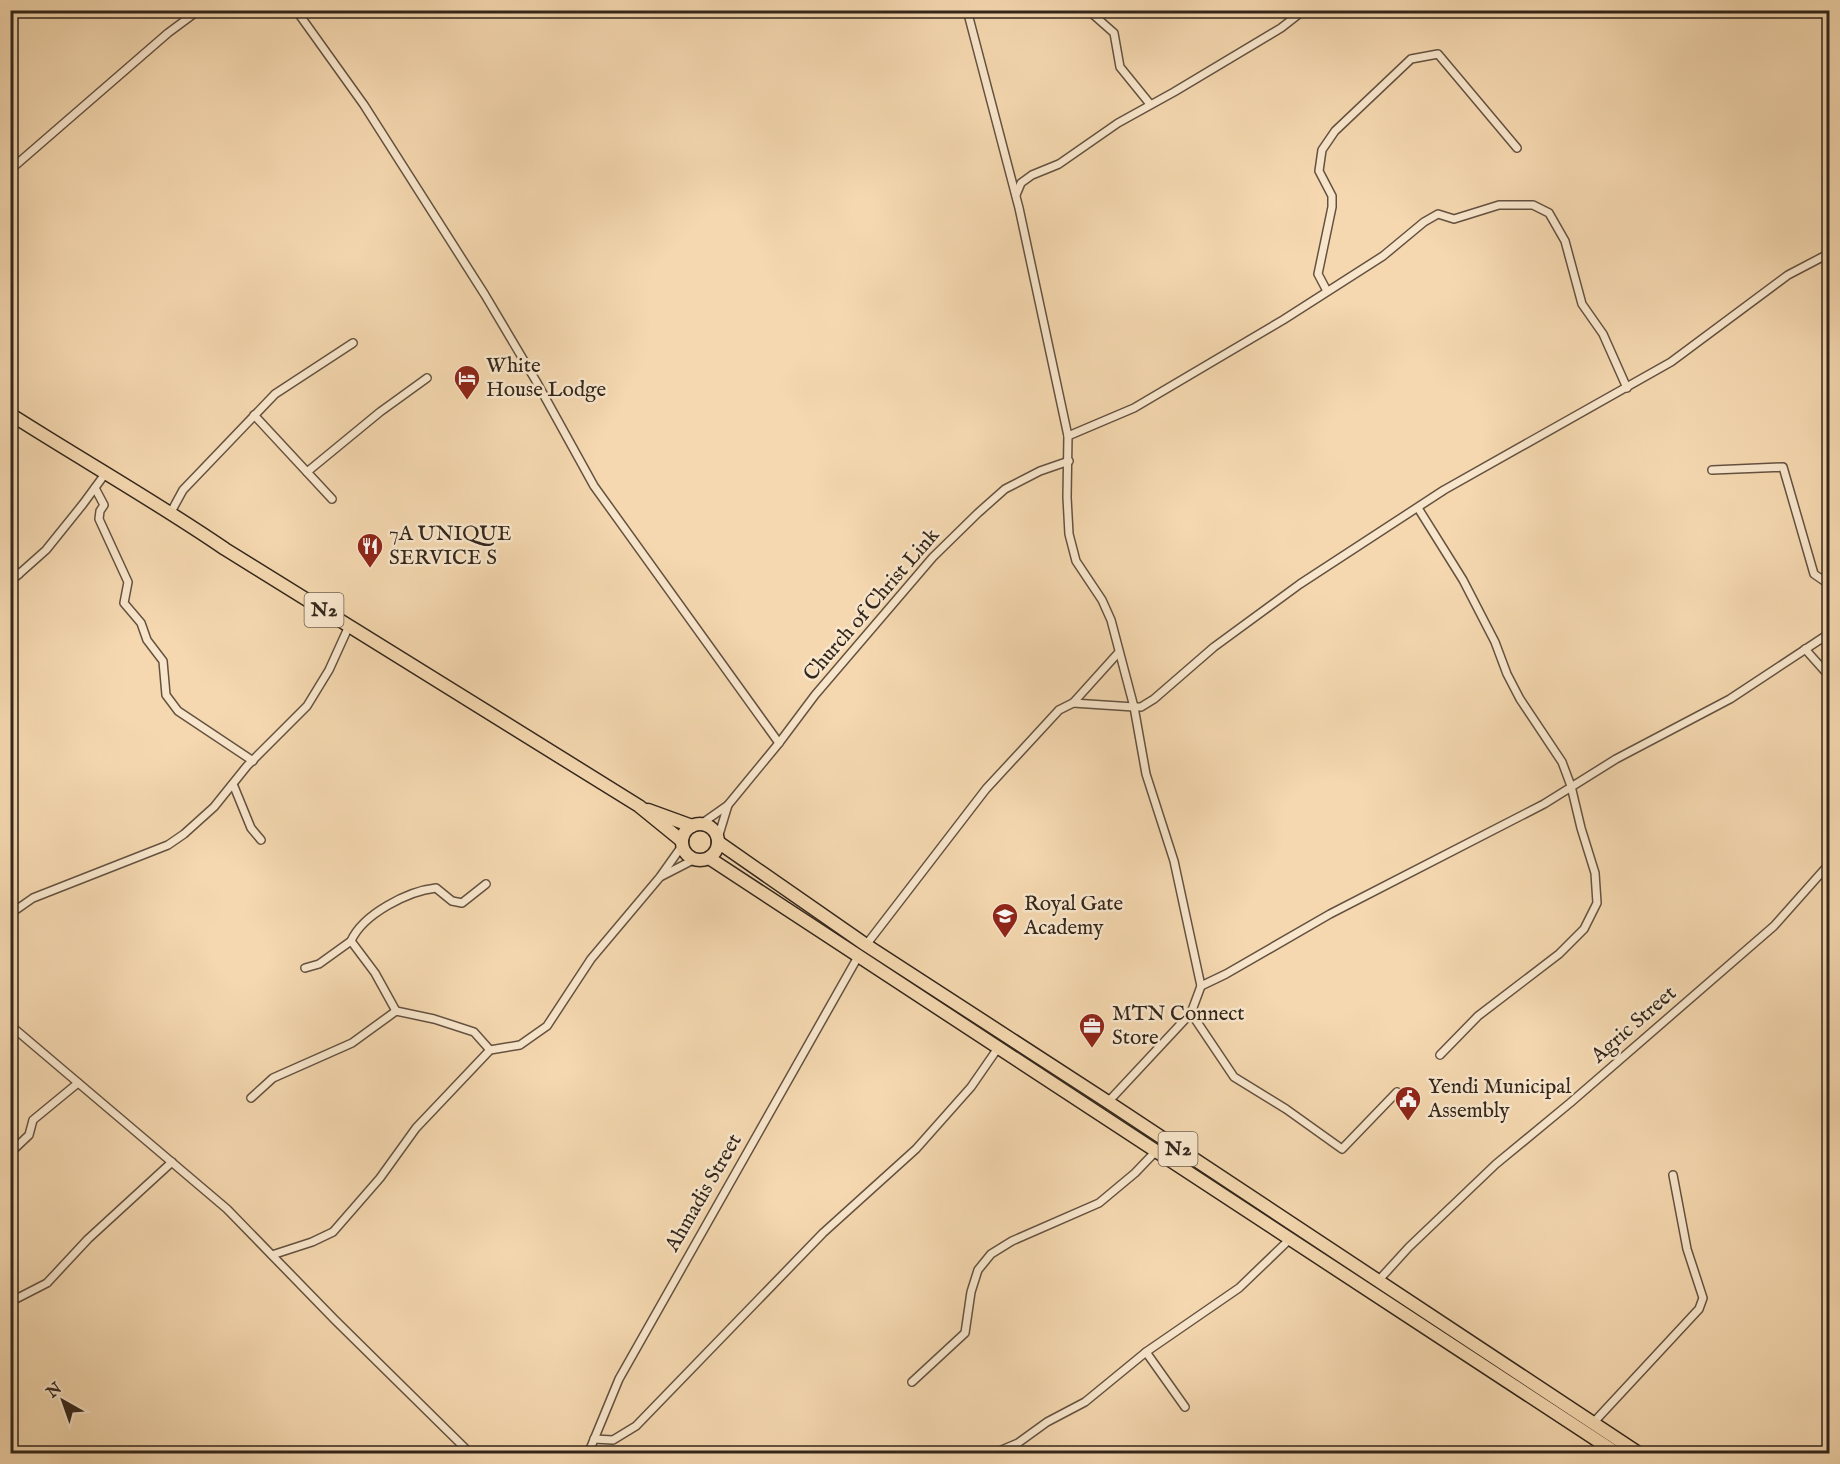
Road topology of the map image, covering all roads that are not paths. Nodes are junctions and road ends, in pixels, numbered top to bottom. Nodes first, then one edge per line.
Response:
1 (199, 10) edge
2 (296, 10) edge
3 (967, 10) edge
4 (1088, 10) edge
5 (1304, 10) edge
6 (1150, 104) junction
7 (1517, 148) dead end
8 (10, 170) edge
9 (1016, 195) junction
10 (1830, 253) edge
11 (1327, 291) junction
12 (353, 344) dead end
13 (427, 378) dead end
14 (1627, 388) junction
15 (10, 414) edge
16 (254, 415) junction
17 (1068, 435) junction
18 (1069, 461) junction
19 (1712, 470) dead end
20 (307, 472) junction
21 (105, 474) junction
22 (95, 488) junction
23 (332, 499) dead end
24 (1418, 508) junction
25 (171, 512) junction
26 (10, 568) edge
27 (19, 574) junction
28 (10, 582) edge
29 (1830, 585) edge
30 (349, 626) junction
31 (1830, 633) edge
32 (1805, 649) junction
33 (1119, 652) junction
34 (1830, 677) edge
35 (1073, 702) junction
36 (1134, 707) junction
37 (779, 743) junction
38 (253, 761) junction
39 (233, 784) junction
40 (1571, 786) junction
41 (728, 805) junction
42 (639, 806) junction
43 (696, 825) junction
44 (261, 840) dead end
45 (718, 840) junction
46 (682, 844) junction
47 (709, 858) junction
48 (695, 859) junction
49 (1830, 863) edge
50 (660, 877) junction
51 (486, 884) dead end
52 (10, 915) edge
53 (351, 941) junction
54 (862, 950) junction
55 (305, 968) dead end
56 (1201, 986) junction
57 (396, 1011) junction
58 (1191, 1013) junction
59 (10, 1025) edge
60 (998, 1048) junction
61 (490, 1050) junction
62 (1440, 1055) dead end
63 (78, 1083) junction
64 (1397, 1092) dead end
65 (251, 1098) dead end
66 (1108, 1102) junction
67 (1157, 1150) junction
68 (10, 1153) edge
69 (172, 1162) junction
70 (1673, 1175) dead end
71 (1290, 1239) junction
72 (272, 1255) junction
73 (1374, 1286) junction
74 (10, 1302) edge
75 (1146, 1352) junction
76 (912, 1382) dead end
77 (1185, 1407) dead end
78 (1594, 1422) junction
79 (594, 1439) junction
80 (471, 1454) edge
81 (588, 1454) edge
82 (992, 1454) edge
83 (1618, 1454) edge
84 (1640, 1454) edge

1 - 8 street
2 - 37 street
3 - 9 street
4 - 6 street
5 - 6 street
6 - 9 street
7 - 11 street
9 - 17 street
10 - 14 street
11 - 14 street
11 - 17 street
12 - 16 street
13 - 20 street
14 - 24 street
15 - 21 highway, N2
16 - 20 street
16 - 25 street
17 - 18 street
18 - 33 street
18 - 37 street, Church of Christ Link
19 - 29 street
20 - 23 street
21 - 22 street
21 - 25 highway, N2
22 - 27 street
22 - 38 street
24 - 36 street
24 - 40 street
25 - 30 highway, N2
26 - 27 street
27 - 28 street
30 - 38 street
30 - 42 highway, N2
31 - 32 street
32 - 34 street
32 - 40 street
33 - 35 street, Ahmadis Street
33 - 36 street
35 - 36 street
35 - 54 street, Ahmadis Street
36 - 56 street
37 - 41 street, Church of Christ Link
38 - 39 street
39 - 44 street
39 - 52 street
40 - 56 street
40 - 62 street
41 - 43 street, Church of Christ Link
41 - 45 street, Church of Christ Link
42 - 43 highway, N2
42 - 46 highway, N2
43 - 45 highway
43 - 46 highway
45 - 47 highway
45 - 54 highway, N2
46 - 48 highway
46 - 50 street
47 - 48 highway
47 - 54 highway, N2
48 - 50 street
49 - 73 street, Agric Street
50 - 61 street
51 - 53 street
53 - 55 street
53 - 57 street
54 - 60 highway, N2
54 - 66 highway, N2
54 - 79 street, Ahmadis Street
56 - 58 street
57 - 61 street
57 - 65 street
58 - 64 street
58 - 66 street
59 - 63 street
60 - 67 highway, N2
60 - 79 street
61 - 72 street
63 - 68 street
63 - 69 street
66 - 73 highway, N2
67 - 71 highway, N2
67 - 76 street
69 - 72 street
69 - 74 street
70 - 78 street
71 - 73 highway, N2
71 - 75 street
72 - 80 street
73 - 78 highway, N2
73 - 83 highway, N2
75 - 77 street
75 - 82 street
78 - 84 highway, N2
79 - 81 street, Ahmadis Street

